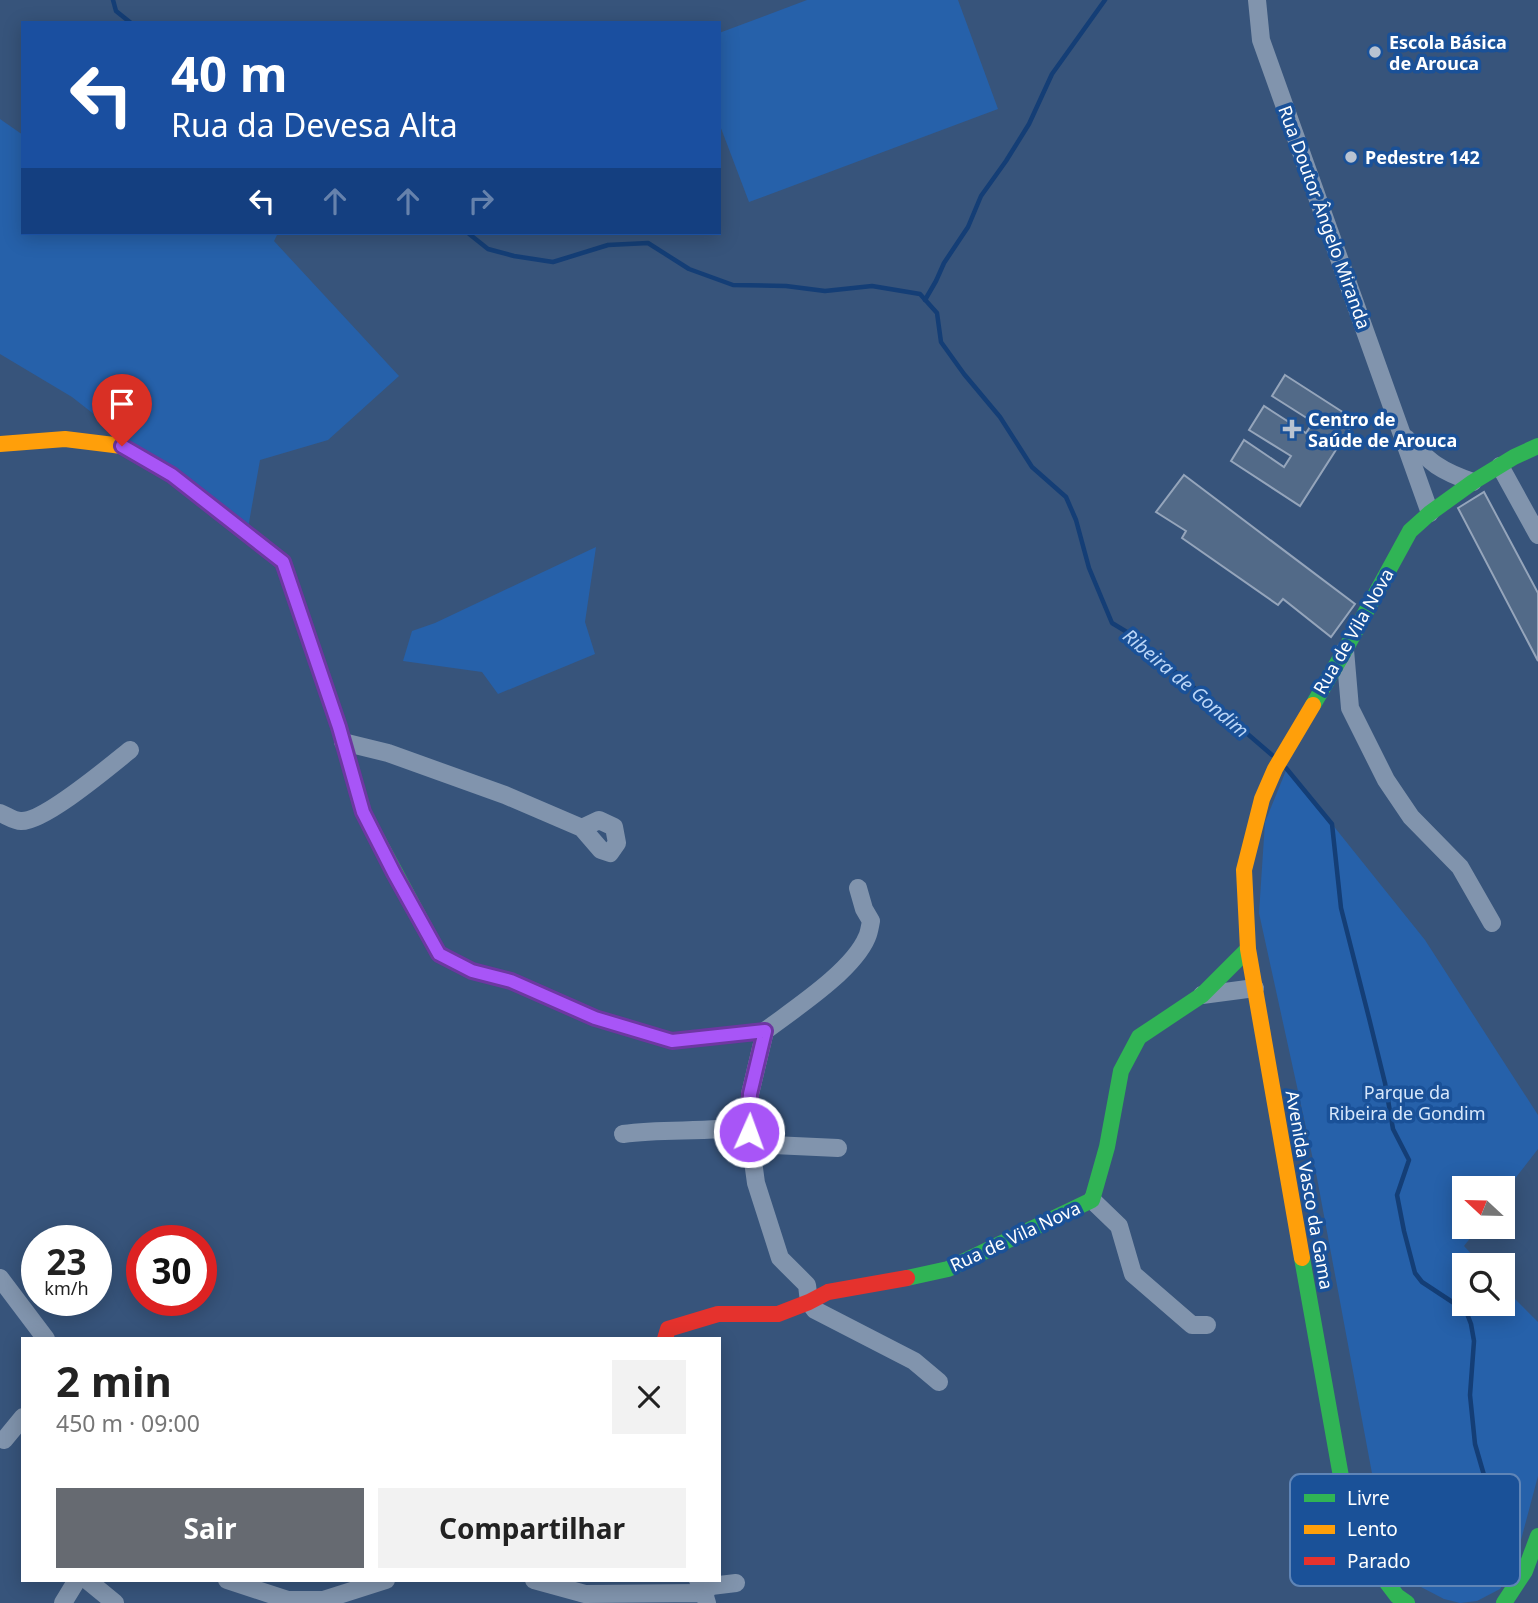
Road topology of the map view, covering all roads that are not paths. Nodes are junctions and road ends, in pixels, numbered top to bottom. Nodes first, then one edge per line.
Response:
1 (1257, 0) edge
2 (1402, 433) junction
3 (0, 444) edge
4 (1538, 446) edge
5 (1500, 466) junction
6 (1473, 482) junction
7 (1430, 513) junction
8 (1538, 535) edge
9 (1345, 650) junction
10 (344, 742) junction
11 (130, 750) dead end
12 (1279, 762) joint
13 (0, 813) edge
14 (582, 828) dead end
15 (858, 888) dead end
16 (1492, 923) dead end
17 (1248, 949) junction
18 (1255, 988) junction
19 (1202, 995) junction
20 (765, 1031) junction
21 (623, 1134) dead end
22 (750, 1135) junction
23 (838, 1148) dead end
24 (1092, 1200) junction
25 (0, 1278) edge
26 (810, 1303) junction
27 (1207, 1325) dead end
28 (44, 1337) edge
29 (666, 1337) edge
30 (939, 1382) dead end
31 (21, 1419) edge
32 (4, 1440) dead end
33 (1342, 1474) edge
34 (1538, 1536) edge
35 (1532, 1556) junction
36 (76, 1582) edge
37 (89, 1582) edge
38 (233, 1582) edge
39 (380, 1582) edge
40 (539, 1582) edge
41 (1520, 1582) edge
42 (737, 1583) dead end
43 (1390, 1586) edge
44 (1518, 1586) edge
45 (1528, 1591) dead end
46 (703, 1592) edge
47 (584, 1599) edge
48 (64, 1603) edge
49 (115, 1603) edge
50 (1406, 1603) edge
51 (1504, 1603) edge

1 - 2 street, Rua Doutor Ângelo Miranda
2 - 6 street, Rua Doutor Ângelo Miranda
2 - 7 street, Rua Doutor Ângelo Miranda
3 - 10 street
4 - 5 street, Rua de Vila Nova
5 - 6 street, Rua de Vila Nova
5 - 8 street
6 - 7 street, Rua de Vila Nova
7 - 9 street, Rua de Vila Nova
9 - 12 street, Rua de Vila Nova
9 - 16 street
10 - 14 street
10 - 20 street
11 - 13 street
12 - 17 street, Avenida Vasco da Gama
15 - 20 street
17 - 18 street, Avenida Vasco da Gama
17 - 19 street, Rua de Vila Nova
18 - 19 street, Rua de Vila Nova
18 - 33 street, Avenida Vasco da Gama
19 - 24 street, Rua de Vila Nova
20 - 22 street
21 - 22 street
22 - 23 street
22 - 26 street
24 - 26 street, Rua de Vila Nova
24 - 27 street
25 - 28 street
26 - 29 street, Rua de Vila Nova
26 - 30 street
31 - 32 street
34 - 35 street
35 - 41 street
35 - 45 street
36 - 48 street
37 - 49 street
38 - 39 street
40 - 47 street
42 - 46 street
43 - 50 street, Avenida Vasco da Gama
44 - 51 street
46 - 47 street

